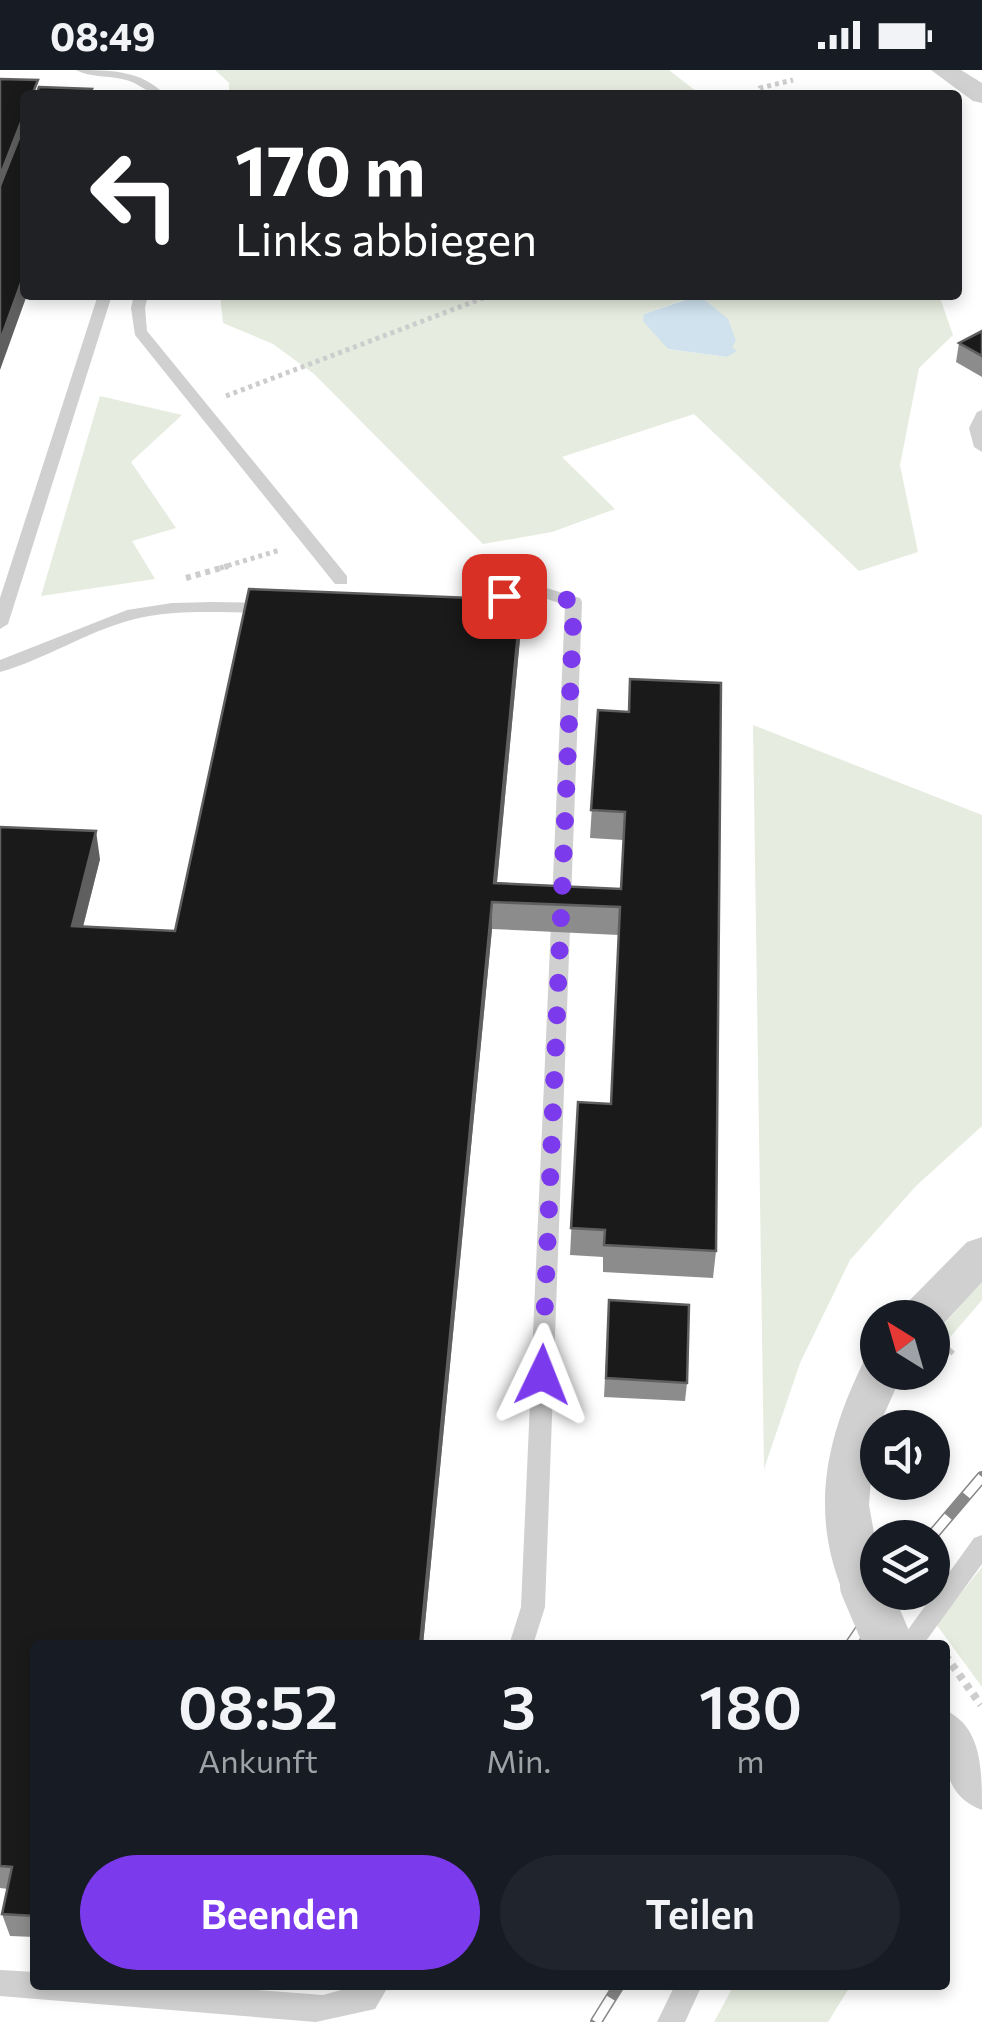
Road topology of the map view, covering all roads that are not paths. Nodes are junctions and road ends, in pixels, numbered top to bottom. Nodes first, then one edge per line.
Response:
1 (82, 70) edge
2 (944, 70) edge
3 (153, 90) edge
4 (982, 95) edge
5 (103, 300) edge
6 (140, 300) edge
7 (982, 415) edge
8 (982, 447) edge
9 (341, 580) dead end
10 (291, 608) edge
11 (439, 608) edge
12 (0, 624) edge
13 (0, 666) edge
14 (982, 1254) edge
15 (938, 1300) edge
16 (872, 1390) edge
17 (982, 1545) edge
18 (522, 1640) edge
19 (886, 1640) edge
20 (913, 1640) edge
21 (0, 1983) edge
22 (30, 1985) edge
23 (87, 1990) edge
24 (372, 1990) edge
25 (687, 1990) edge
26 (672, 2022) edge

1 - 3 lane
2 - 4 street
5 - 12 lane
6 - 9 lane
7 - 8 lane
10 - 13 lane
11 - 18 lane
14 - 15 street
16 - 19 street, bridge
17 - 20 lane
21 - 22 lane
23 - 24 lane
25 - 26 lane

